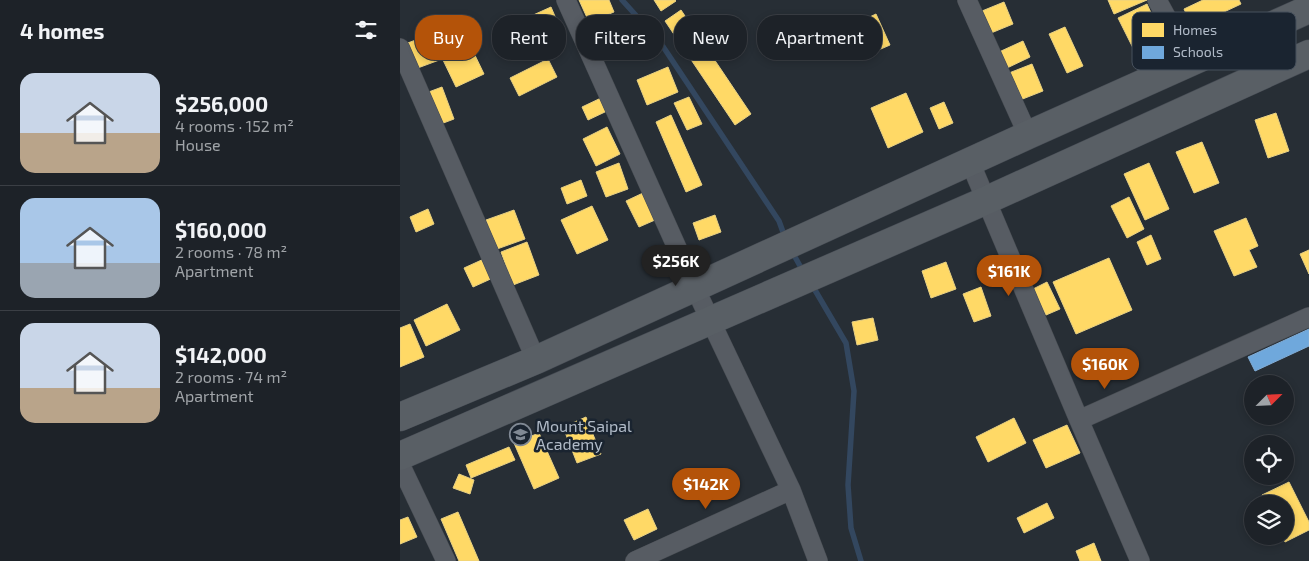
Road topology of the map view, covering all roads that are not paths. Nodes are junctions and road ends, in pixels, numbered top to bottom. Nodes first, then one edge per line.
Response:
1 (566, 0) edge
2 (967, 0) edge
3 (1157, 0) edge
4 (1309, 9) edge
5 (1164, 12) edge
6 (1296, 15) edge
7 (400, 48) edge
8 (1309, 54) edge
9 (1296, 60) edge
10 (1173, 70) edge
11 (1274, 70) edge
12 (1028, 135) junction
13 (970, 162) junction
14 (987, 200) junction
15 (695, 288) junction
16 (1309, 317) edge
17 (710, 320) junction
18 (536, 360) junction
19 (400, 417) edge
20 (1079, 420) junction
21 (400, 456) edge
22 (400, 464) edge
23 (791, 490) junction
24 (446, 561) edge
25 (635, 561) edge
26 (818, 561) edge
27 (1140, 561) edge

1 - 15 street
2 - 12 street
3 - 5 street
4 - 6 main road
7 - 18 street
8 - 9 main road
10 - 12 main road
11 - 14 main road
12 - 13 main road
13 - 14 street
13 - 15 main road
14 - 17 main road
14 - 20 street
15 - 17 street
15 - 18 main road
16 - 20 street
17 - 21 main road
17 - 23 street
18 - 19 main road
20 - 27 street
22 - 24 street
23 - 25 street
23 - 26 street

